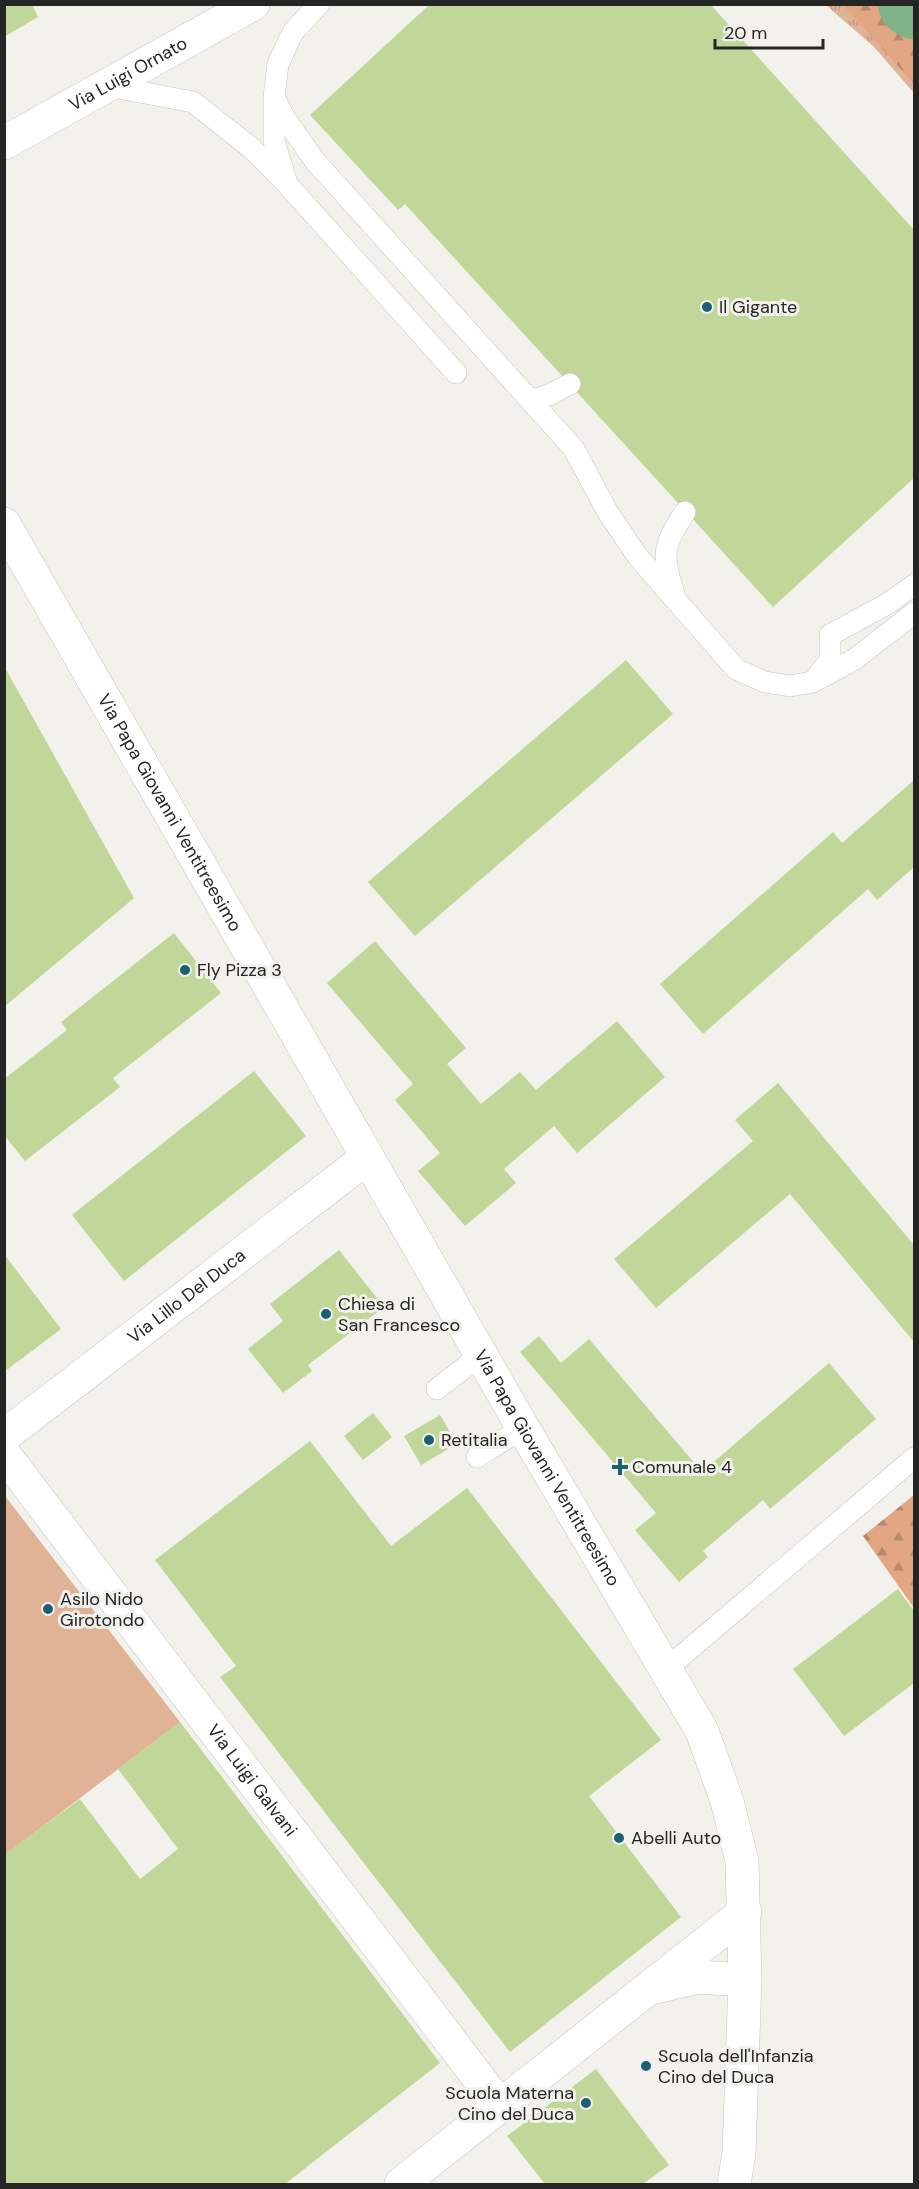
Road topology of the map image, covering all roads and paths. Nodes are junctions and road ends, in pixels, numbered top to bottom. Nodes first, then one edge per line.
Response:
1 (253, 4) edge
2 (319, 4) edge
3 (108, 86) junction
4 (274, 97) junction
5 (4, 143) edge
6 (287, 184) junction
7 (456, 373) dead end
8 (570, 384) dead end
9 (531, 400) junction
10 (685, 512) dead end
11 (4, 524) edge
12 (915, 585) edge
13 (676, 600) junction
14 (915, 613) edge
15 (813, 682) junction
16 (368, 1157) junction
17 (482, 1354) junction
18 (436, 1389) dead end
19 (524, 1428) junction
20 (4, 1436) edge
21 (4, 1455) edge
22 (477, 1457) dead end
23 (915, 1458) edge
24 (665, 1670) junction
25 (745, 1912) junction
26 (745, 1980) junction
27 (648, 1989) junction
28 (500, 2106) junction
29 (401, 2184) edge
30 (734, 2184) edge

1 - 3 street, Via Luigi Ornato
2 - 4 lane
3 - 5 street, Via Luigi Ornato
3 - 6 lane
4 - 6 lane
4 - 9 lane
6 - 7 lane
8 - 9 lane
9 - 13 lane
10 - 13 lane
11 - 16 street, Via Papa Giovanni Ventitreesimo
12 - 15 lane
13 - 15 lane
14 - 15 lane
16 - 17 street, Via Papa Giovanni Ventitreesimo
16 - 20 street, Via Lillo Del Duca
17 - 18 lane
17 - 19 street, Via Papa Giovanni Ventitreesimo
19 - 22 lane
19 - 24 street, Via Papa Giovanni Ventitreesimo
21 - 28 street, Via Luigi Galvani
23 - 24 lane
24 - 25 street, Via Papa Giovanni Ventitreesimo
25 - 26 street, Via Papa Giovanni Ventitreesimo
25 - 27 street
26 - 27 street
26 - 30 street, Via Papa Giovanni Ventitreesimo
27 - 28 street
28 - 29 street

